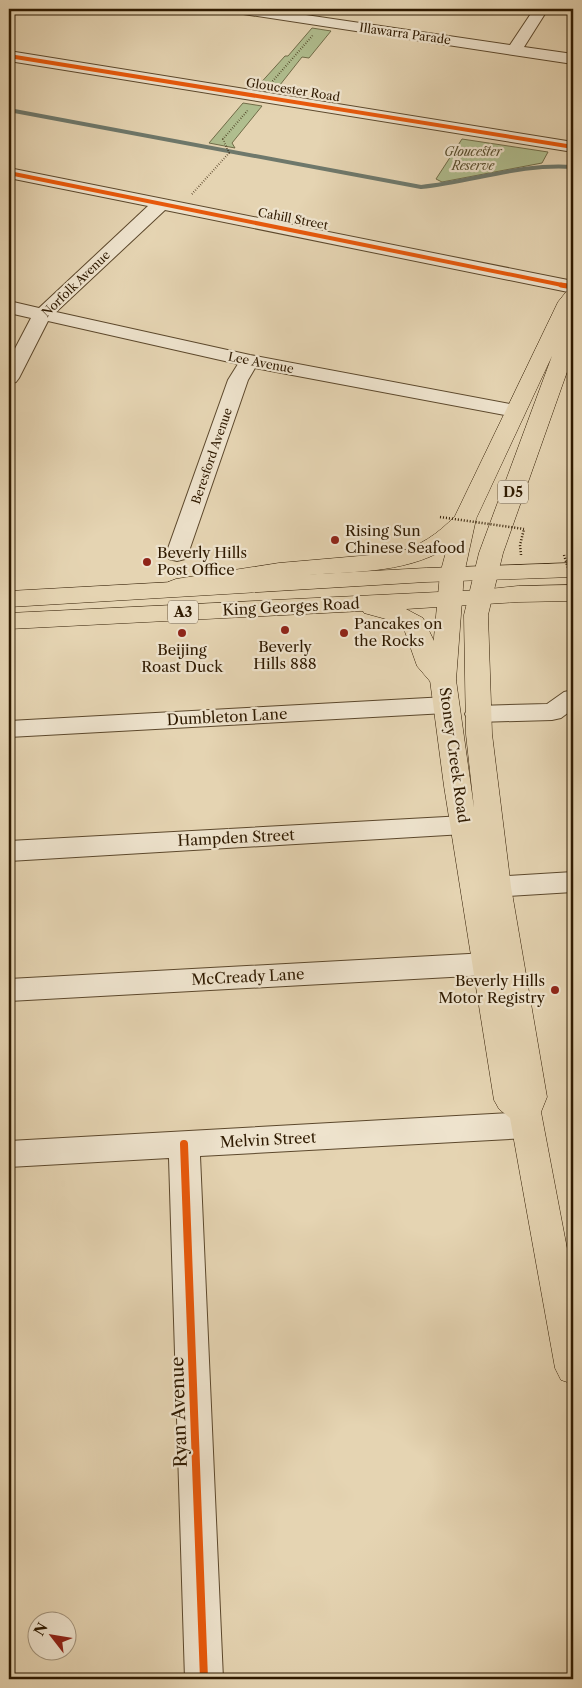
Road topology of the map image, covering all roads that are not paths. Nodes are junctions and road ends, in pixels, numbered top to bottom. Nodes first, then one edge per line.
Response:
1 (237, 9) edge
2 (541, 9) edge
3 (514, 50) junction
4 (9, 56) edge
5 (573, 59) edge
6 (573, 147) edge
7 (9, 173) edge
8 (161, 204) junction
9 (573, 287) edge
10 (573, 296) edge
11 (9, 307) edge
12 (42, 315) junction
13 (571, 341) edge
14 (250, 361) junction
15 (9, 378) edge
16 (515, 411) junction
17 (465, 520) junction
18 (177, 554) dead end
19 (569, 562) edge
20 (485, 572) junction
21 (452, 574) junction
22 (162, 590) junction
23 (573, 593) edge
24 (9, 598) edge
25 (449, 598) junction
26 (480, 598) junction
27 (357, 604) junction
28 (9, 621) edge
29 (444, 692) junction
30 (573, 698) edge
31 (478, 714) junction
32 (9, 729) edge
33 (464, 824) junction
34 (9, 851) edge
35 (573, 882) edge
36 (486, 887) junction
37 (487, 964) junction
38 (9, 990) edge
39 (526, 1118) junction
40 (184, 1144) junction
41 (9, 1154) edge
42 (567, 1298) edge
43 (573, 1368) edge
44 (204, 1679) edge

1 - 3 street, Illawarra Parade
2 - 3 street
3 - 5 street, Illawarra Parade
4 - 6 street, Gloucester Road
7 - 8 street, Cahill Street
8 - 9 street, Cahill Street
8 - 12 street, Norfolk Avenue
10 - 16 main road, Stoney Creek Road / D5
11 - 12 street, Lee Avenue
12 - 14 street, Lee Avenue
12 - 15 street, Norfolk Avenue
13 - 20 main road, Stoney Creek Road / D5
14 - 16 street, Lee Avenue
14 - 18 street, Beresford Avenue
16 - 17 main road, Stoney Creek Road / D5
17 - 21 main road, Stoney Creek Road / D5
17 - 22 main road
19 - 20 main road, King Georges Road / A3
20 - 21 main road, King Georges Road / A3
20 - 26 main road, Stoney Creek Road
21 - 22 main road, King Georges Road / A3
21 - 25 main road, Stoney Creek Road
22 - 24 main road, King Georges Road / A3
23 - 26 main road, King Georges Road / A3
25 - 26 main road, King Georges Road / A3
25 - 27 main road, King Georges Road / A3
25 - 29 main road, Stoney Creek Road
26 - 31 main road, Stoney Creek Road
27 - 28 main road, King Georges Road / A3
27 - 29 main road
29 - 32 lane, Dumbleton Lane
29 - 33 main road, Stoney Creek Road
30 - 31 street
31 - 36 main road, Stoney Creek Road
33 - 34 street, Hampden Street
33 - 36 main road, Stoney Creek Road
35 - 36 street
36 - 37 main road, Stoney Creek Road
36 - 39 main road, Stoney Creek Road
37 - 38 street, McCready Lane
37 - 39 main road, Stoney Creek Road
39 - 40 street, Melvin Street
39 - 42 main road, Stoney Creek Road
40 - 41 street, Melvin Street
40 - 44 street, Ryan Avenue
42 - 43 main road, Stoney Creek Road

